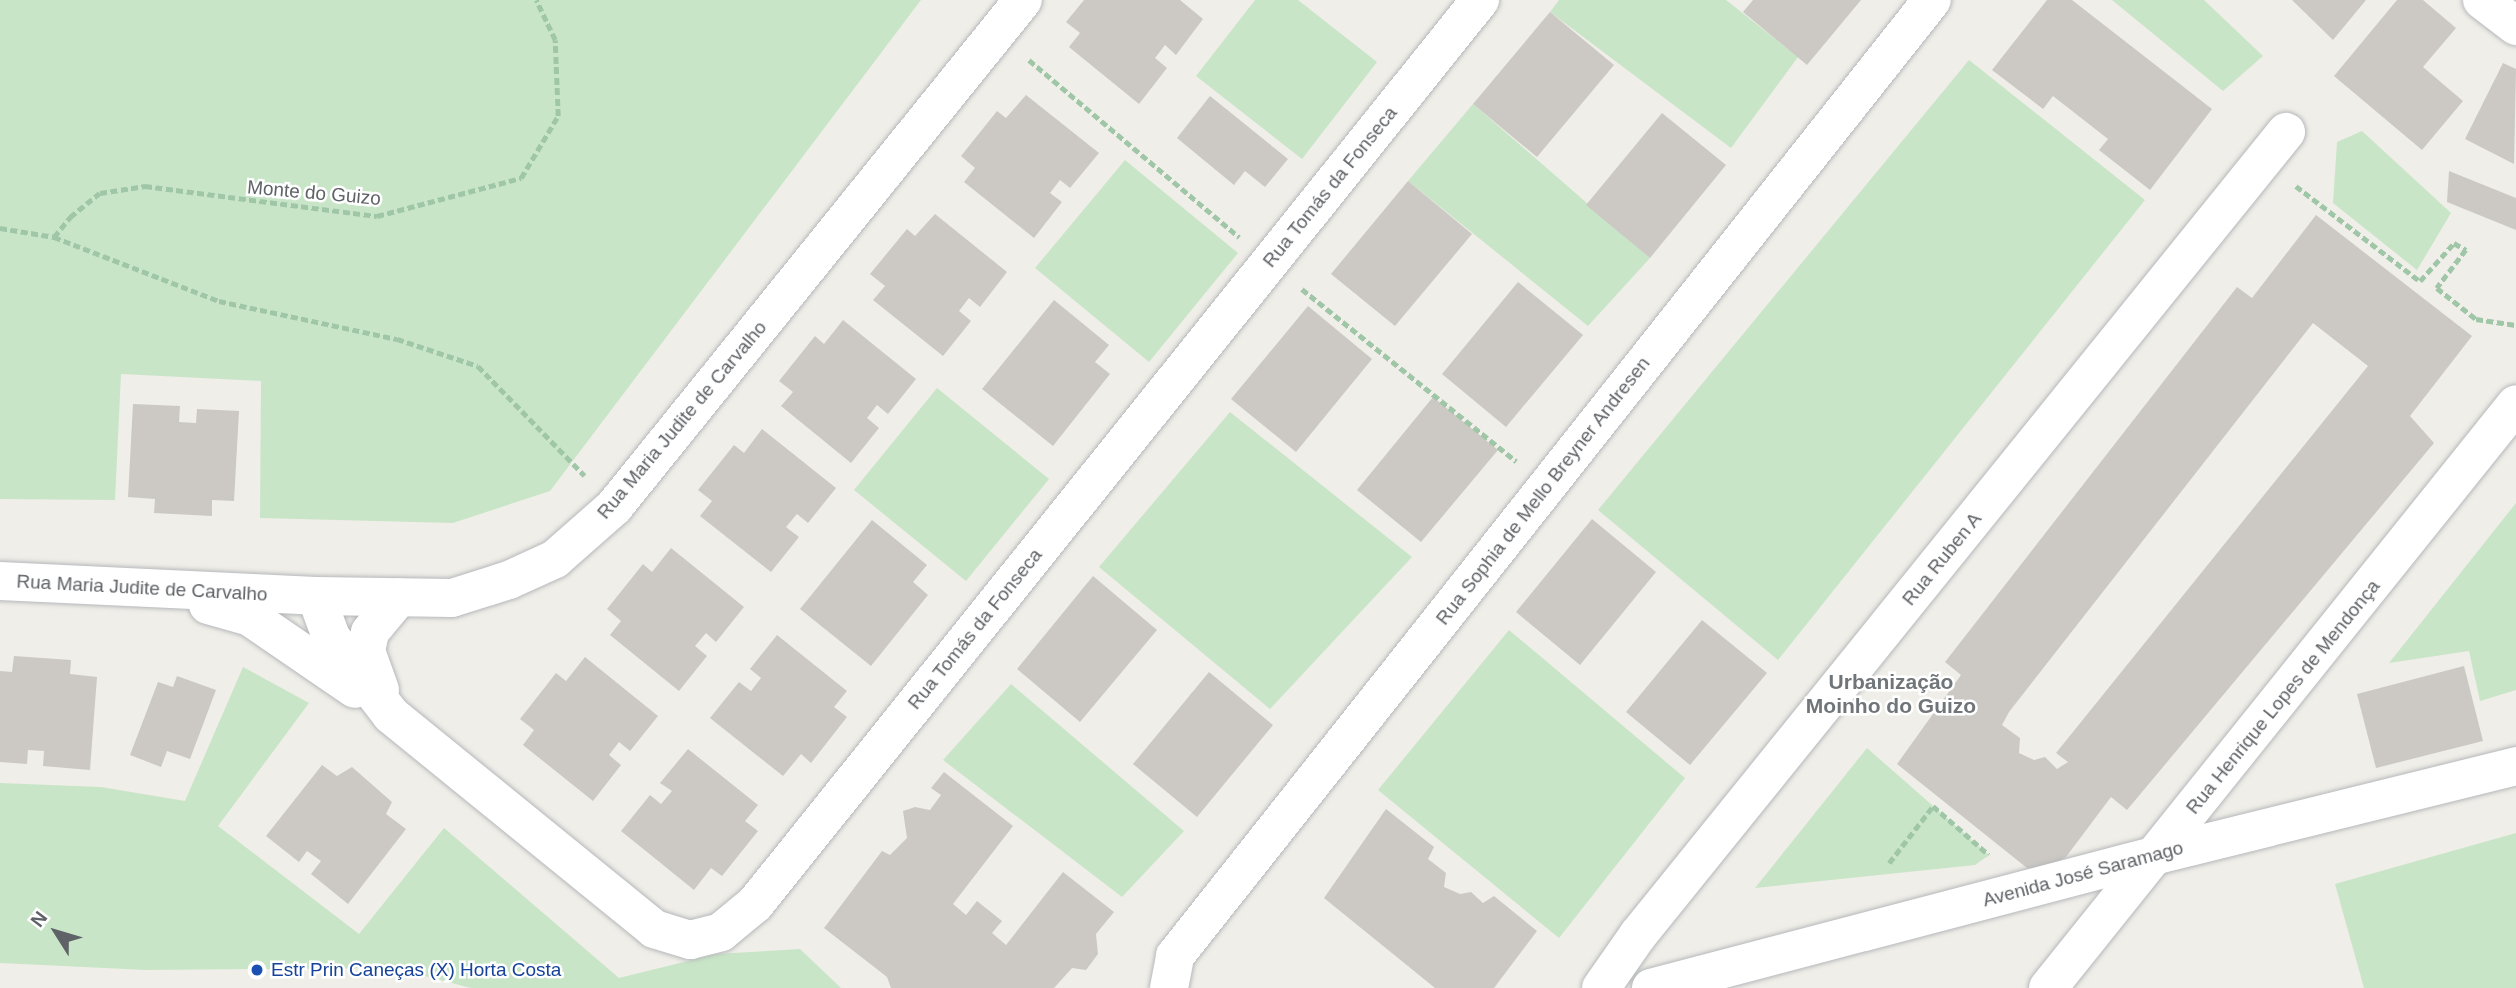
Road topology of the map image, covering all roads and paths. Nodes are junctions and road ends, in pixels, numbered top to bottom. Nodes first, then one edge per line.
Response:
1 (536, 0) edge
2 (1023, 0) edge
3 (1480, 0) edge
4 (1932, 0) edge
5 (2482, 0) edge
6 (2516, 26) edge
7 (996, 33) junction
8 (2274, 146) joint
9 (0, 228) edge
10 (54, 237) junction
11 (1269, 262) junction
12 (2516, 325) edge
13 (2516, 404) edge
14 (1547, 486) junction
15 (614, 507) junction
16 (0, 581) edge
17 (152, 589) junction
18 (316, 596) junction
19 (399, 597) junction
20 (391, 715) junction
21 (2516, 766) edge
22 (2157, 855) junction
23 (1889, 863) dead end
24 (2027, 889) junction
25 (1169, 988) edge
26 (1601, 988) edge
27 (1651, 988) edge
28 (2048, 988) edge

1 - 10 path, Monte do Guizo
2 - 7 street, Rua Maria Judite de Carvalho
3 - 11 street, Rua Tomás da Fonseca
4 - 14 street, Rua Sophia de Mello Breyner Andresen
5 - 6 street
7 - 11 path
7 - 15 street, Rua Maria Judite de Carvalho
8 - 12 path
8 - 26 street, Rua Ruben A
9 - 10 path
10 - 15 path
11 - 14 path
11 - 20 street, Rua Tomás da Fonseca
13 - 22 street, Rua Henrique Lopes de Mendonça
14 - 25 street, Rua Sophia de Mello Breyner Andresen
15 - 19 street, Rua Maria Judite de Carvalho
16 - 17 street, Rua Maria Judite de Carvalho
17 - 18 street, Rua Maria Judite de Carvalho
17 - 20 street
18 - 19 street, Rua Maria Judite de Carvalho
18 - 20 street, Rua Tomás da Fonseca
19 - 20 street, Rua Tomás da Fonseca
21 - 22 street, Avenida José Saramago
22 - 24 street, Avenida José Saramago
22 - 28 street, Rua Henrique Lopes de Mendonça
23 - 24 path
24 - 27 street, Avenida José Saramago

